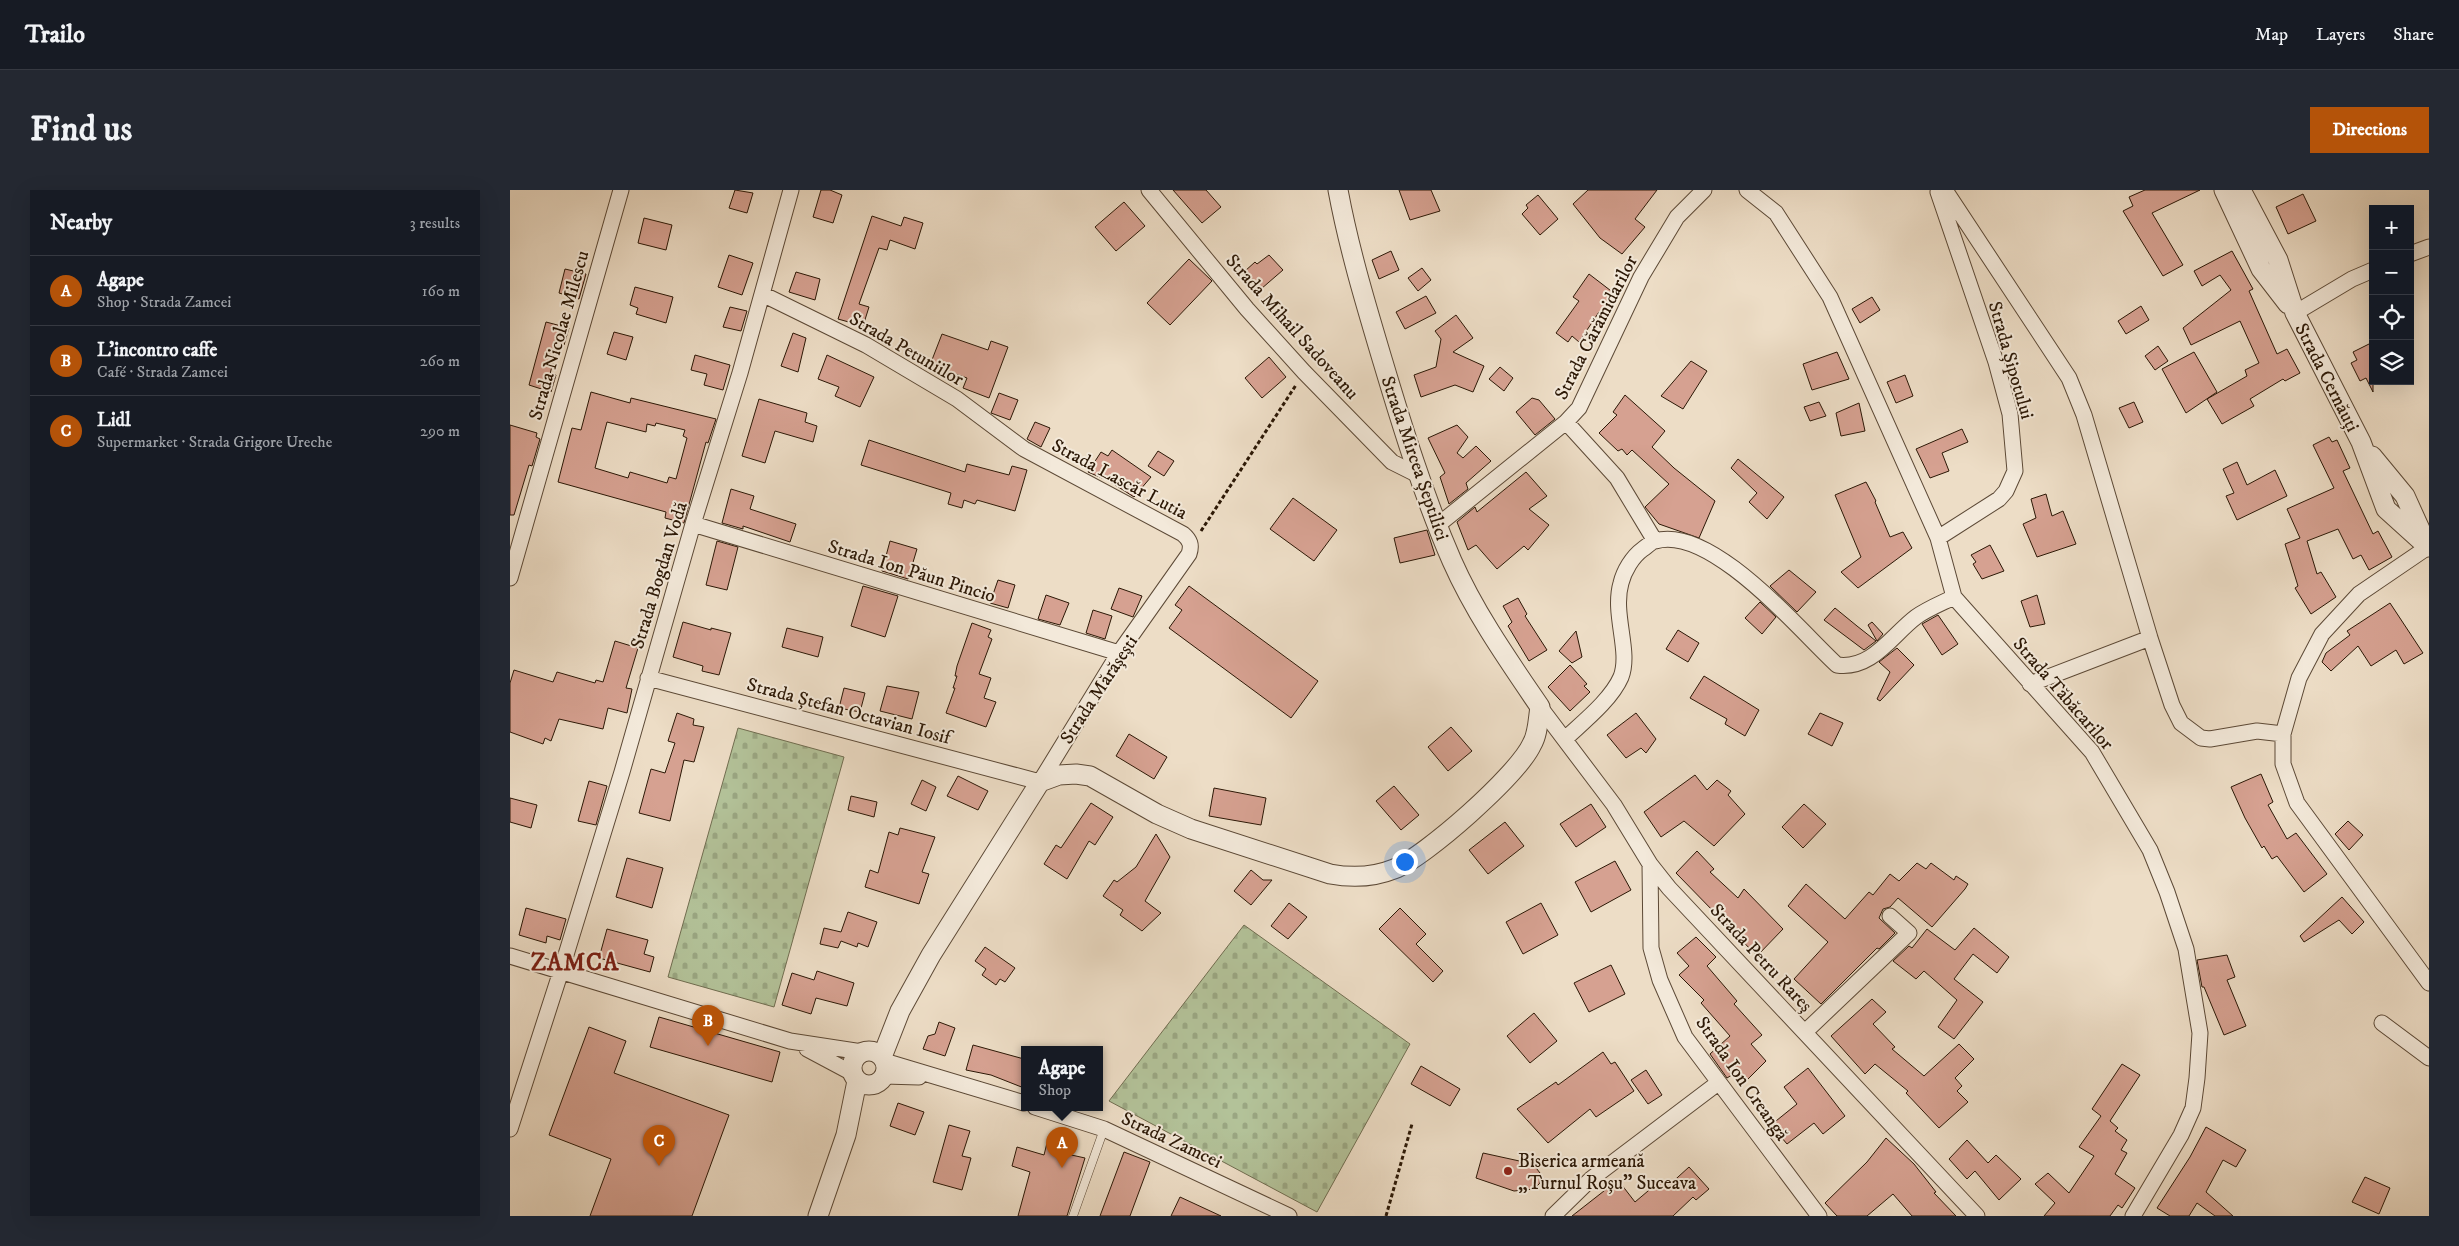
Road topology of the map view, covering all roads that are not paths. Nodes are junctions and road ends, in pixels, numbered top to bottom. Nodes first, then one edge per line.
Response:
1 (620, 190) edge
2 (791, 190) edge
3 (1149, 190) edge
4 (1338, 190) edge
5 (1704, 190) edge
6 (1747, 190) edge
7 (1937, 190) edge
8 (1945, 190) edge
9 (2224, 190) edge
10 (2241, 190) edge
11 (2429, 247) edge
12 (2414, 253) edge
13 (2369, 272) edge
14 (762, 294) junction
15 (2295, 313) junction
16 (1566, 422) junction
17 (1024, 449) joint
18 (1420, 476) junction
19 (694, 524) junction
20 (1438, 525) junction
21 (1938, 538) junction
22 (1654, 541) junction
23 (1191, 546) joint
24 (2429, 547) edge
25 (510, 578) edge
26 (1954, 597) junction
27 (2150, 638) junction
28 (1119, 654) junction
29 (648, 678) junction
30 (2030, 684) junction
31 (1540, 707) junction
32 (2283, 734) junction
33 (1565, 739) junction
34 (1040, 782) junction
35 (1650, 864) junction
36 (1890, 916) dead end
37 (510, 956) edge
38 (561, 971) junction
39 (2429, 983) edge
40 (2382, 1023) dead end
41 (1805, 1032) junction
42 (790, 1041) junction
43 (2429, 1058) edge
44 (870, 1067) junction
45 (1718, 1083) junction
46 (1021, 1103) edge
47 (1048, 1111) edge
48 (510, 1129) edge
49 (1104, 1129) junction
50 (818, 1216) edge
51 (1073, 1216) edge
52 (1289, 1216) edge
53 (1553, 1216) edge
54 (1819, 1216) edge
55 (1977, 1216) edge
56 (2133, 1216) edge

1 - 25 street, Strada Nicolae Milescu
2 - 14 street, Strada Bogdan Vodă
3 - 18 street, Strada Mihail Sadoveanu
4 - 18 street, Strada Mircea Șeptilici
5 - 16 street, Strada Cărămidarilor
6 - 21 street
7 - 21 street, Strada Șipotului
8 - 27 street
9 - 15 street, Strada Cernăuți
10 - 15 street, Strada Cernăuți
11 - 12 street
13 - 15 street
14 - 17 street, Strada Petuniilor
14 - 19 street, Strada Bogdan Vodă
15 - 24 street, Strada Cernăuți
16 - 20 street, Strada Cărămidarilor
16 - 22 street
17 - 23 street, Strada Lascăr Lutia
18 - 20 street, Strada Mircea Șeptilici
19 - 28 street, Strada Ion Păun Pincio
19 - 29 street, Strada Bogdan Vodă
20 - 31 street, Strada Mircea Șeptilici
21 - 26 street, Strada Tăbăcarilor
22 - 26 street
22 - 33 street
23 - 28 street, Strada Mărășești
24 - 32 street
26 - 30 street, Strada Tăbăcarilor
27 - 30 street
27 - 32 street
28 - 34 street, Strada Mărășești
29 - 34 street, Strada Ștefan Octavian Iosif
29 - 38 street, Strada Bogdan Vodă
30 - 56 street, Strada Tăbăcarilor
31 - 33 street, Strada Petru Rareș
31 - 34 street
32 - 39 street
33 - 35 street, Strada Petru Rareș
34 - 44 street, Strada Mărășești
35 - 41 street, Strada Petru Rareș
35 - 45 street, Strada Ion Creangă
36 - 41 street
37 - 38 street
38 - 42 street
38 - 48 street, Strada Bogdan Vodă
40 - 43 street
41 - 55 street, Strada Petru Rareș
42 - 44 street
42 - 44 street
44 - 46 street
44 - 50 street, Strada Mărășești
45 - 53 street
45 - 54 street, Strada Ion Creangă
47 - 49 street, Strada Zamcei
49 - 51 lane
49 - 52 street, Strada Zamcei

